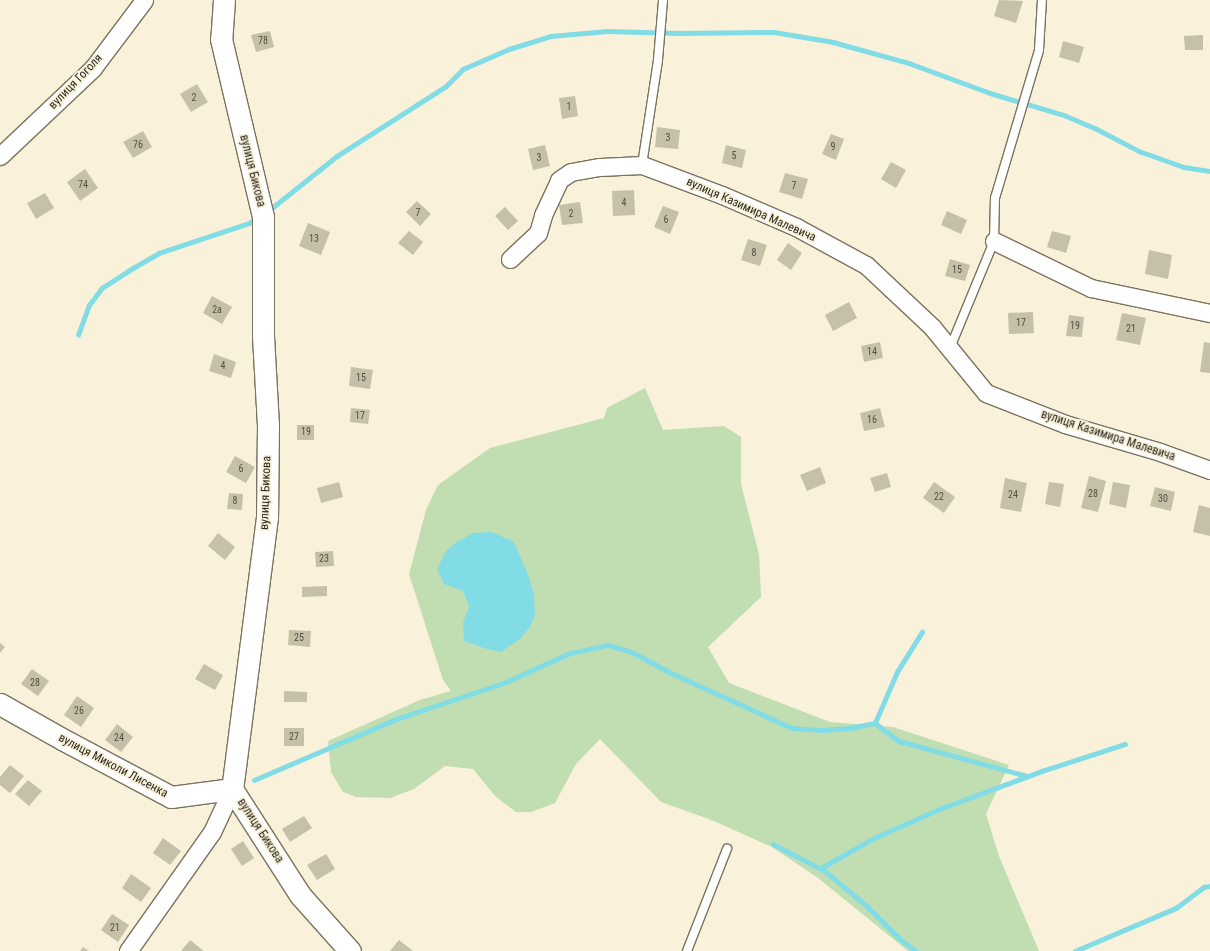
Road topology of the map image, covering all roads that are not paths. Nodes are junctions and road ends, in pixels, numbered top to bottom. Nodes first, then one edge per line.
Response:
1 (144, 0) edge
2 (224, 0) edge
3 (663, 0) edge
4 (1042, 0) edge
5 (0, 156) edge
6 (642, 165) junction
7 (994, 241) junction
8 (510, 259) dead end
9 (1210, 313) edge
10 (950, 348) junction
11 (1210, 470) edge
12 (0, 704) edge
13 (232, 789) junction
14 (727, 849) dead end
15 (128, 951) edge
16 (350, 951) edge
17 (687, 951) edge

1 - 5 street, вулиця Гоголя
2 - 13 street, вулиця Бикова
3 - 6 lane
4 - 7 lane
6 - 8 street, вулиця Казимира Малевича
6 - 10 street, вулиця Казимира Малевича
7 - 9 street
7 - 10 lane
10 - 11 street, вулиця Казимира Малевича
12 - 13 street, вулиця Миколи Лисенка
13 - 15 street
13 - 16 street, вулиця Бикова
14 - 17 lane

